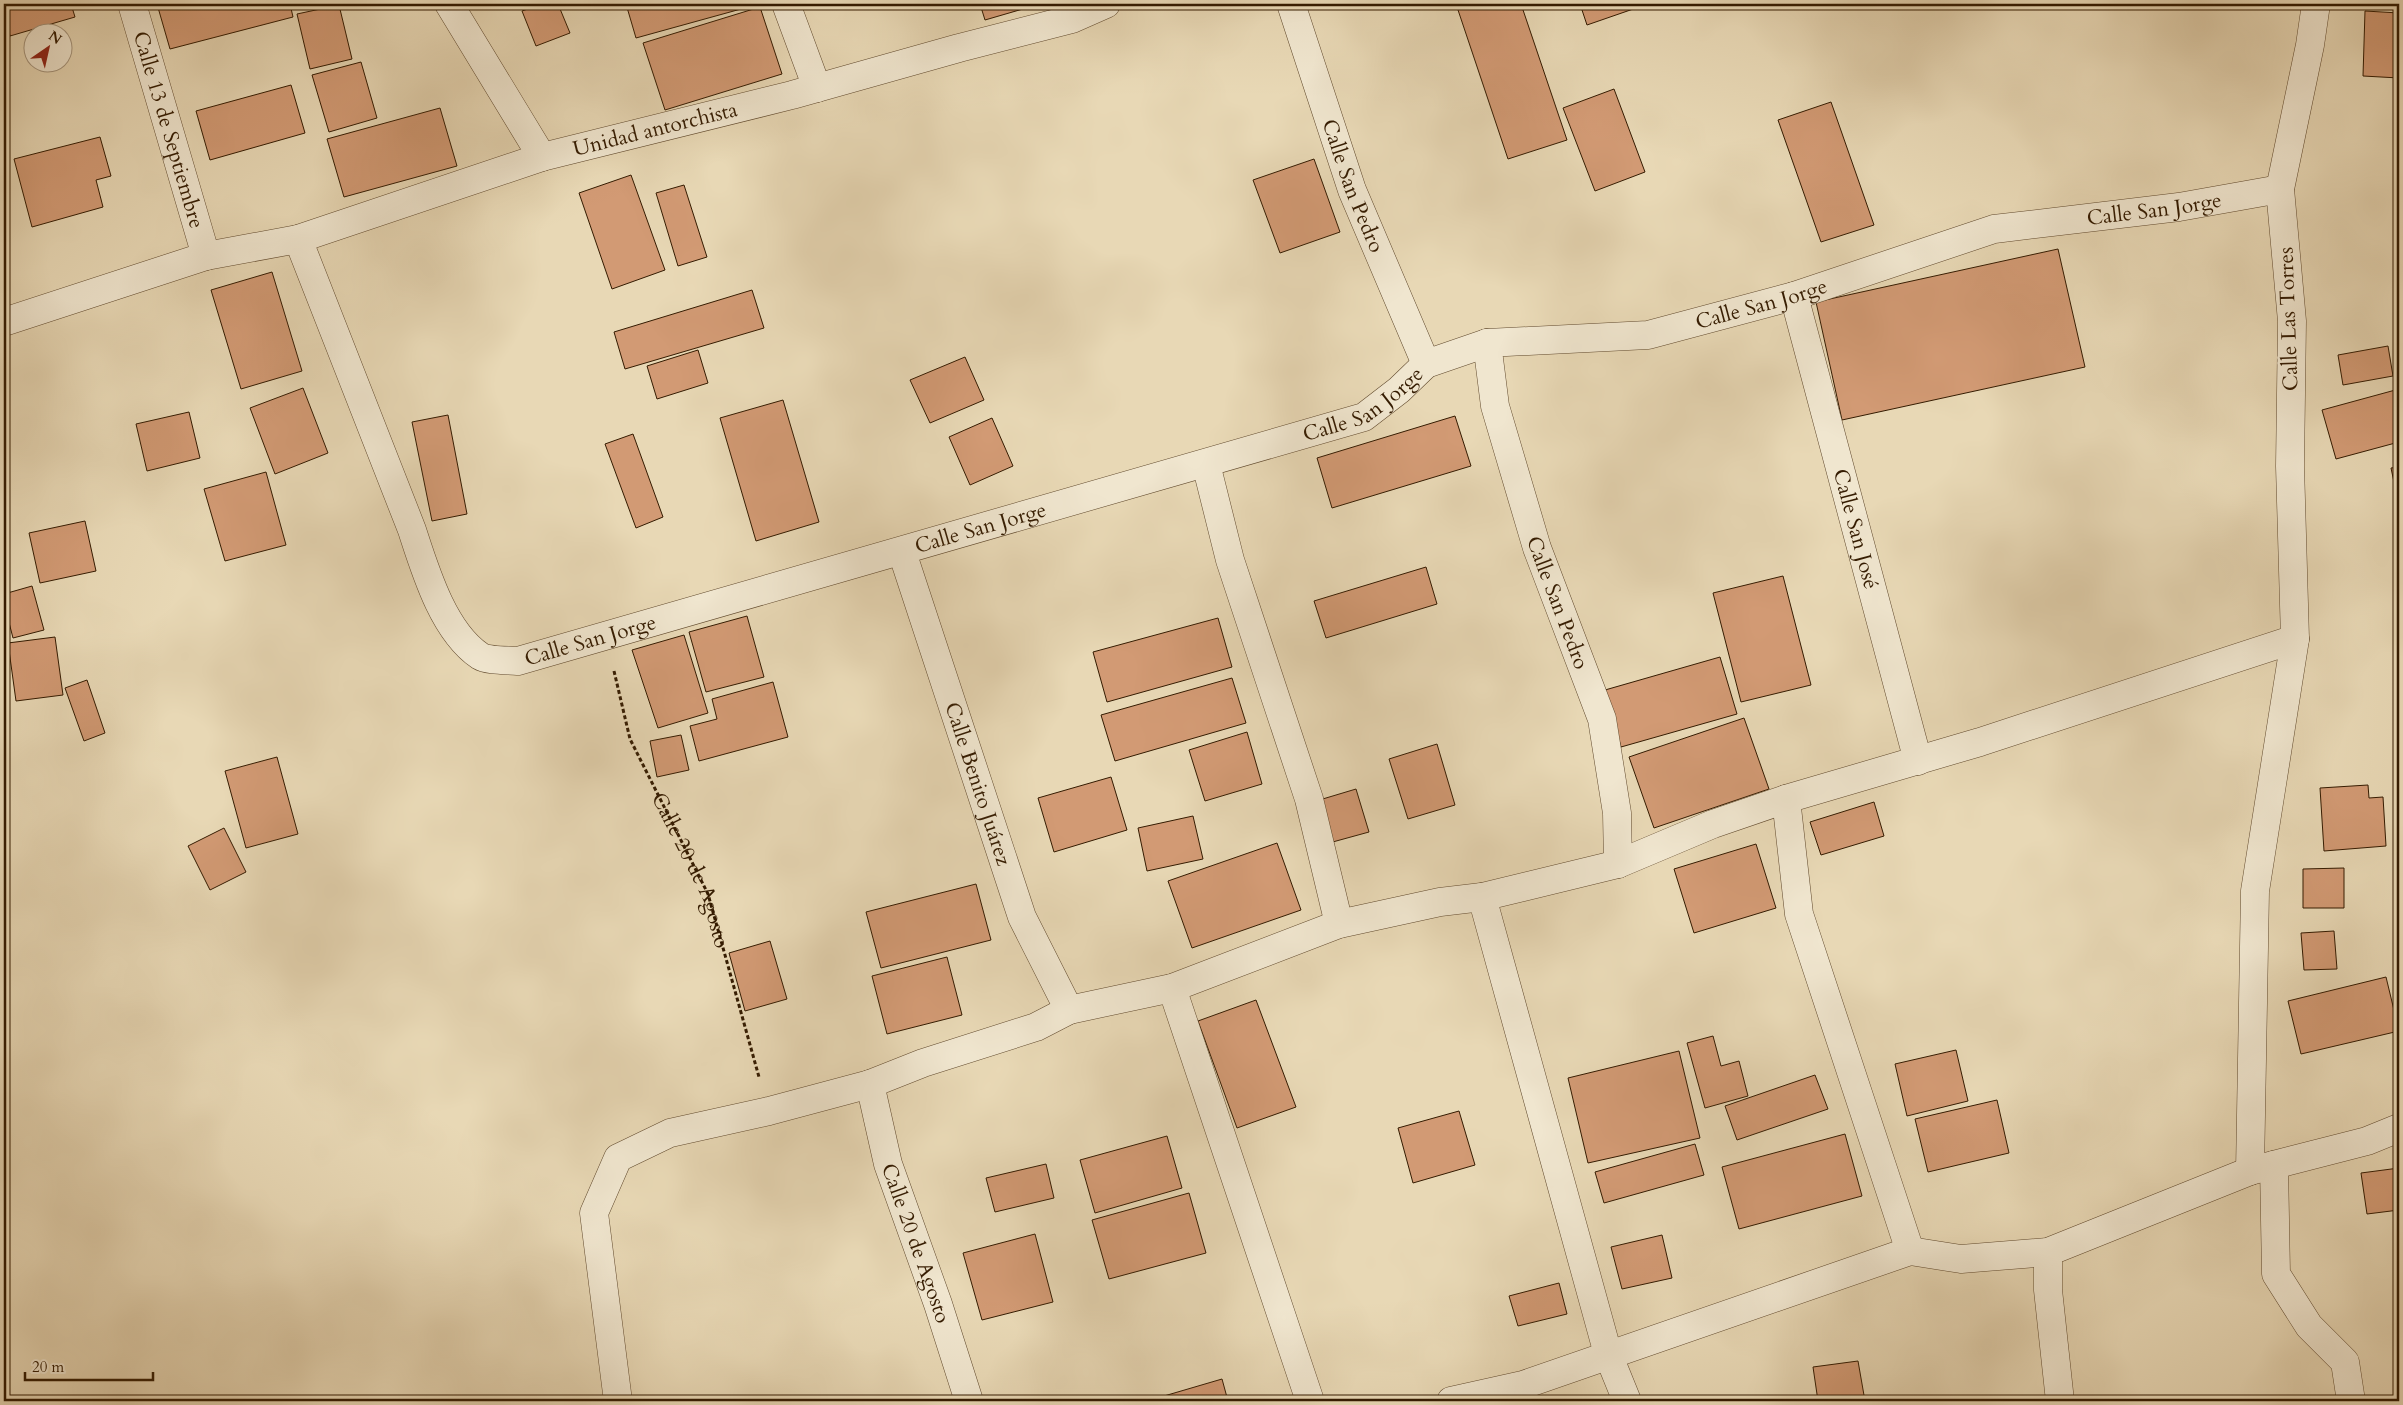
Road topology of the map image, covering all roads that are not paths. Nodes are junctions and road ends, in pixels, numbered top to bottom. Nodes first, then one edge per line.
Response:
1 (132, 4) edge
2 (449, 4) edge
3 (786, 4) edge
4 (1106, 4) edge
5 (1291, 4) edge
6 (2316, 4) edge
7 (817, 88) junction
8 (542, 157) junction
9 (2280, 189) junction
10 (298, 239) junction
11 (206, 256) junction
12 (1794, 296) junction
13 (4, 322) edge
14 (1487, 343) junction
15 (1426, 364) junction
16 (1206, 464) junction
17 (902, 552) junction
18 (2295, 638) junction
19 (1918, 761) junction
20 (1786, 799) junction
21 (1618, 864) junction
22 (1482, 897) junction
23 (1339, 924) junction
24 (1172, 988) junction
25 (1069, 1010) junction
26 (870, 1084) junction
27 (2399, 1128) edge
28 (2262, 1168) junction
29 (1910, 1250) junction
30 (2048, 1252) junction
31 (1608, 1354) junction
32 (618, 1401) edge
33 (969, 1401) edge
34 (1310, 1401) edge
35 (1451, 1401) edge
36 (1627, 1401) edge
37 (2060, 1401) edge
38 (2351, 1401) edge

1 - 11 street, Calle 13 de Septiembre
2 - 8 street
3 - 7 street
4 - 7 street, Unidad antorchista
5 - 15 street, Calle San Pedro
6 - 9 street, Calle Las Torres
7 - 8 street, Unidad antorchista
8 - 10 street, Unidad antorchista
9 - 12 street, Calle San Jorge
9 - 18 street, Calle Las Torres
10 - 11 street, Unidad antorchista
10 - 17 street, Calle San Jorge
11 - 13 street, Unidad antorchista
12 - 14 street, Calle San Jorge
12 - 19 street, Calle San José
14 - 15 street, Calle San Jorge
14 - 21 street, Calle San Pedro
15 - 16 street, Calle San Jorge
16 - 17 street, Calle San Jorge
16 - 23 street
17 - 25 street, Calle Benito Juárez
18 - 19 street
18 - 28 street, Calle Las Torres
19 - 20 street
20 - 21 street
20 - 29 street
21 - 22 street
22 - 23 street
22 - 31 street
23 - 24 street
24 - 25 street
24 - 34 street
25 - 26 street
26 - 32 street
26 - 33 street, Calle 20 de Agosto
27 - 28 street
28 - 30 street
28 - 38 street, Calle Las Torres
29 - 30 street
29 - 31 street
30 - 37 street
31 - 35 street
31 - 36 street

